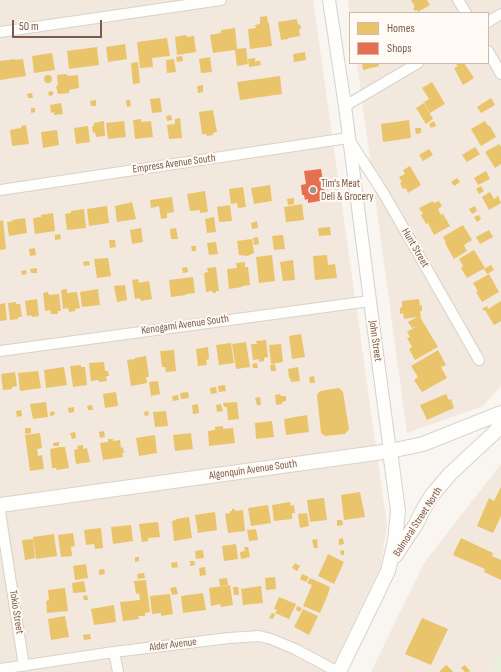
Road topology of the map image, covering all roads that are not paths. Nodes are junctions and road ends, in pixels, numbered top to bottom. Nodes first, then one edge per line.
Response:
1 (221, 0) edge
2 (329, 0) edge
3 (458, 0) edge
4 (465, 12) edge
5 (501, 14) edge
6 (489, 21) edge
7 (0, 32) edge
8 (489, 53) edge
9 (416, 64) edge
10 (501, 74) edge
11 (345, 106) junction
12 (348, 138) junction
13 (0, 190) edge
14 (370, 301) junction
15 (0, 351) edge
16 (479, 360) dead end
17 (501, 413) edge
18 (501, 424) edge
19 (390, 451) junction
20 (0, 506) edge
21 (0, 512) edge
22 (388, 570) junction
23 (114, 652) junction
24 (24, 666) junction
25 (0, 669) edge
26 (118, 672) edge
27 (339, 672) edge

1 - 7 street
2 - 11 street, John Street
3 - 4 street
5 - 6 street
8 - 10 street
9 - 11 street
11 - 12 street, John Street
12 - 13 street, Empress Avenue South
12 - 14 street, John Street
12 - 16 street, Hunt Street
14 - 15 street, Kenogami Avenue South
14 - 19 street, John Street
17 - 19 main road, Algonquin Avenue South
18 - 22 main road, Balmoral Street North
19 - 20 main road, Algonquin Avenue South
19 - 22 main road, John Street
21 - 24 street, Tokio Street
22 - 27 main road, John Street
23 - 24 street, Alder Avenue
23 - 26 street
23 - 27 street, Alder Avenue
24 - 25 street, Alder Avenue

